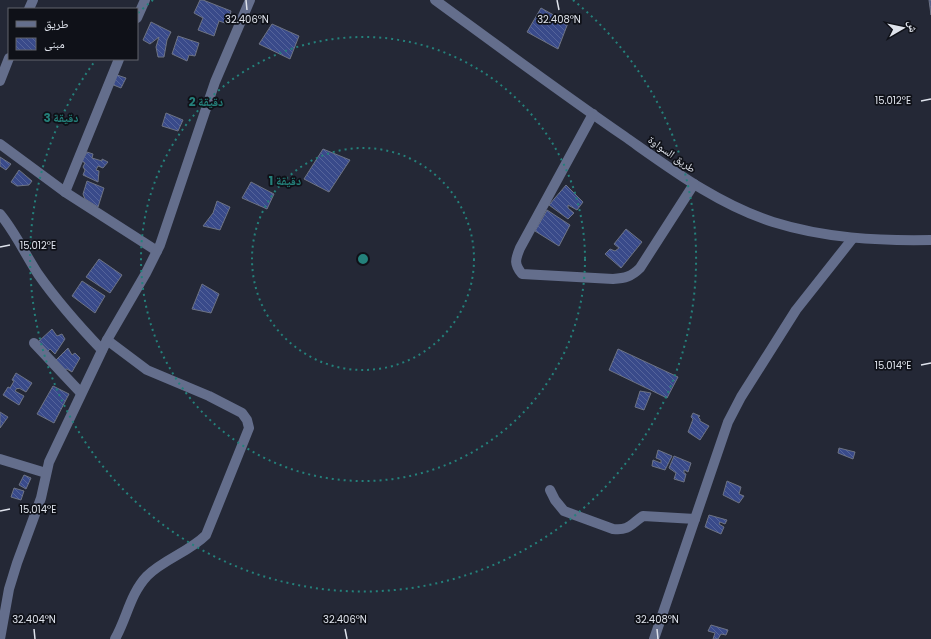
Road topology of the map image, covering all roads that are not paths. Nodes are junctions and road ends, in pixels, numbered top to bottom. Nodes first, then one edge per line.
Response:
1 (145, 0) edge
2 (250, 0) edge
3 (435, 0) edge
4 (138, 16) edge
5 (8, 60) edge
6 (119, 60) edge
7 (0, 81) edge
8 (593, 114) junction
9 (0, 144) edge
10 (694, 184) junction
11 (65, 192) junction
12 (0, 214) edge
13 (853, 238) junction
14 (931, 240) edge
15 (157, 251) junction
16 (107, 340) junction
17 (34, 343) dead end
18 (102, 350) junction
19 (81, 393) junction
20 (0, 459) edge
21 (46, 474) junction
22 (550, 490) dead end
23 (695, 519) junction
24 (0, 639) edge
25 (114, 639) edge
26 (654, 639) edge

1 - 4 street
2 - 15 street
3 - 8 street, طريق السواوة
5 - 7 street
6 - 11 street
8 - 10 street, طريق السواوة
8 - 10 street
9 - 11 street
10 - 13 street, طريق السواوة
11 - 15 street
12 - 18 street
13 - 14 street, طريق السواوة
13 - 23 street
15 - 16 street
16 - 18 street
16 - 25 street
17 - 19 street
18 - 19 street
19 - 21 street
20 - 21 street
21 - 24 street
22 - 23 street
23 - 26 street

